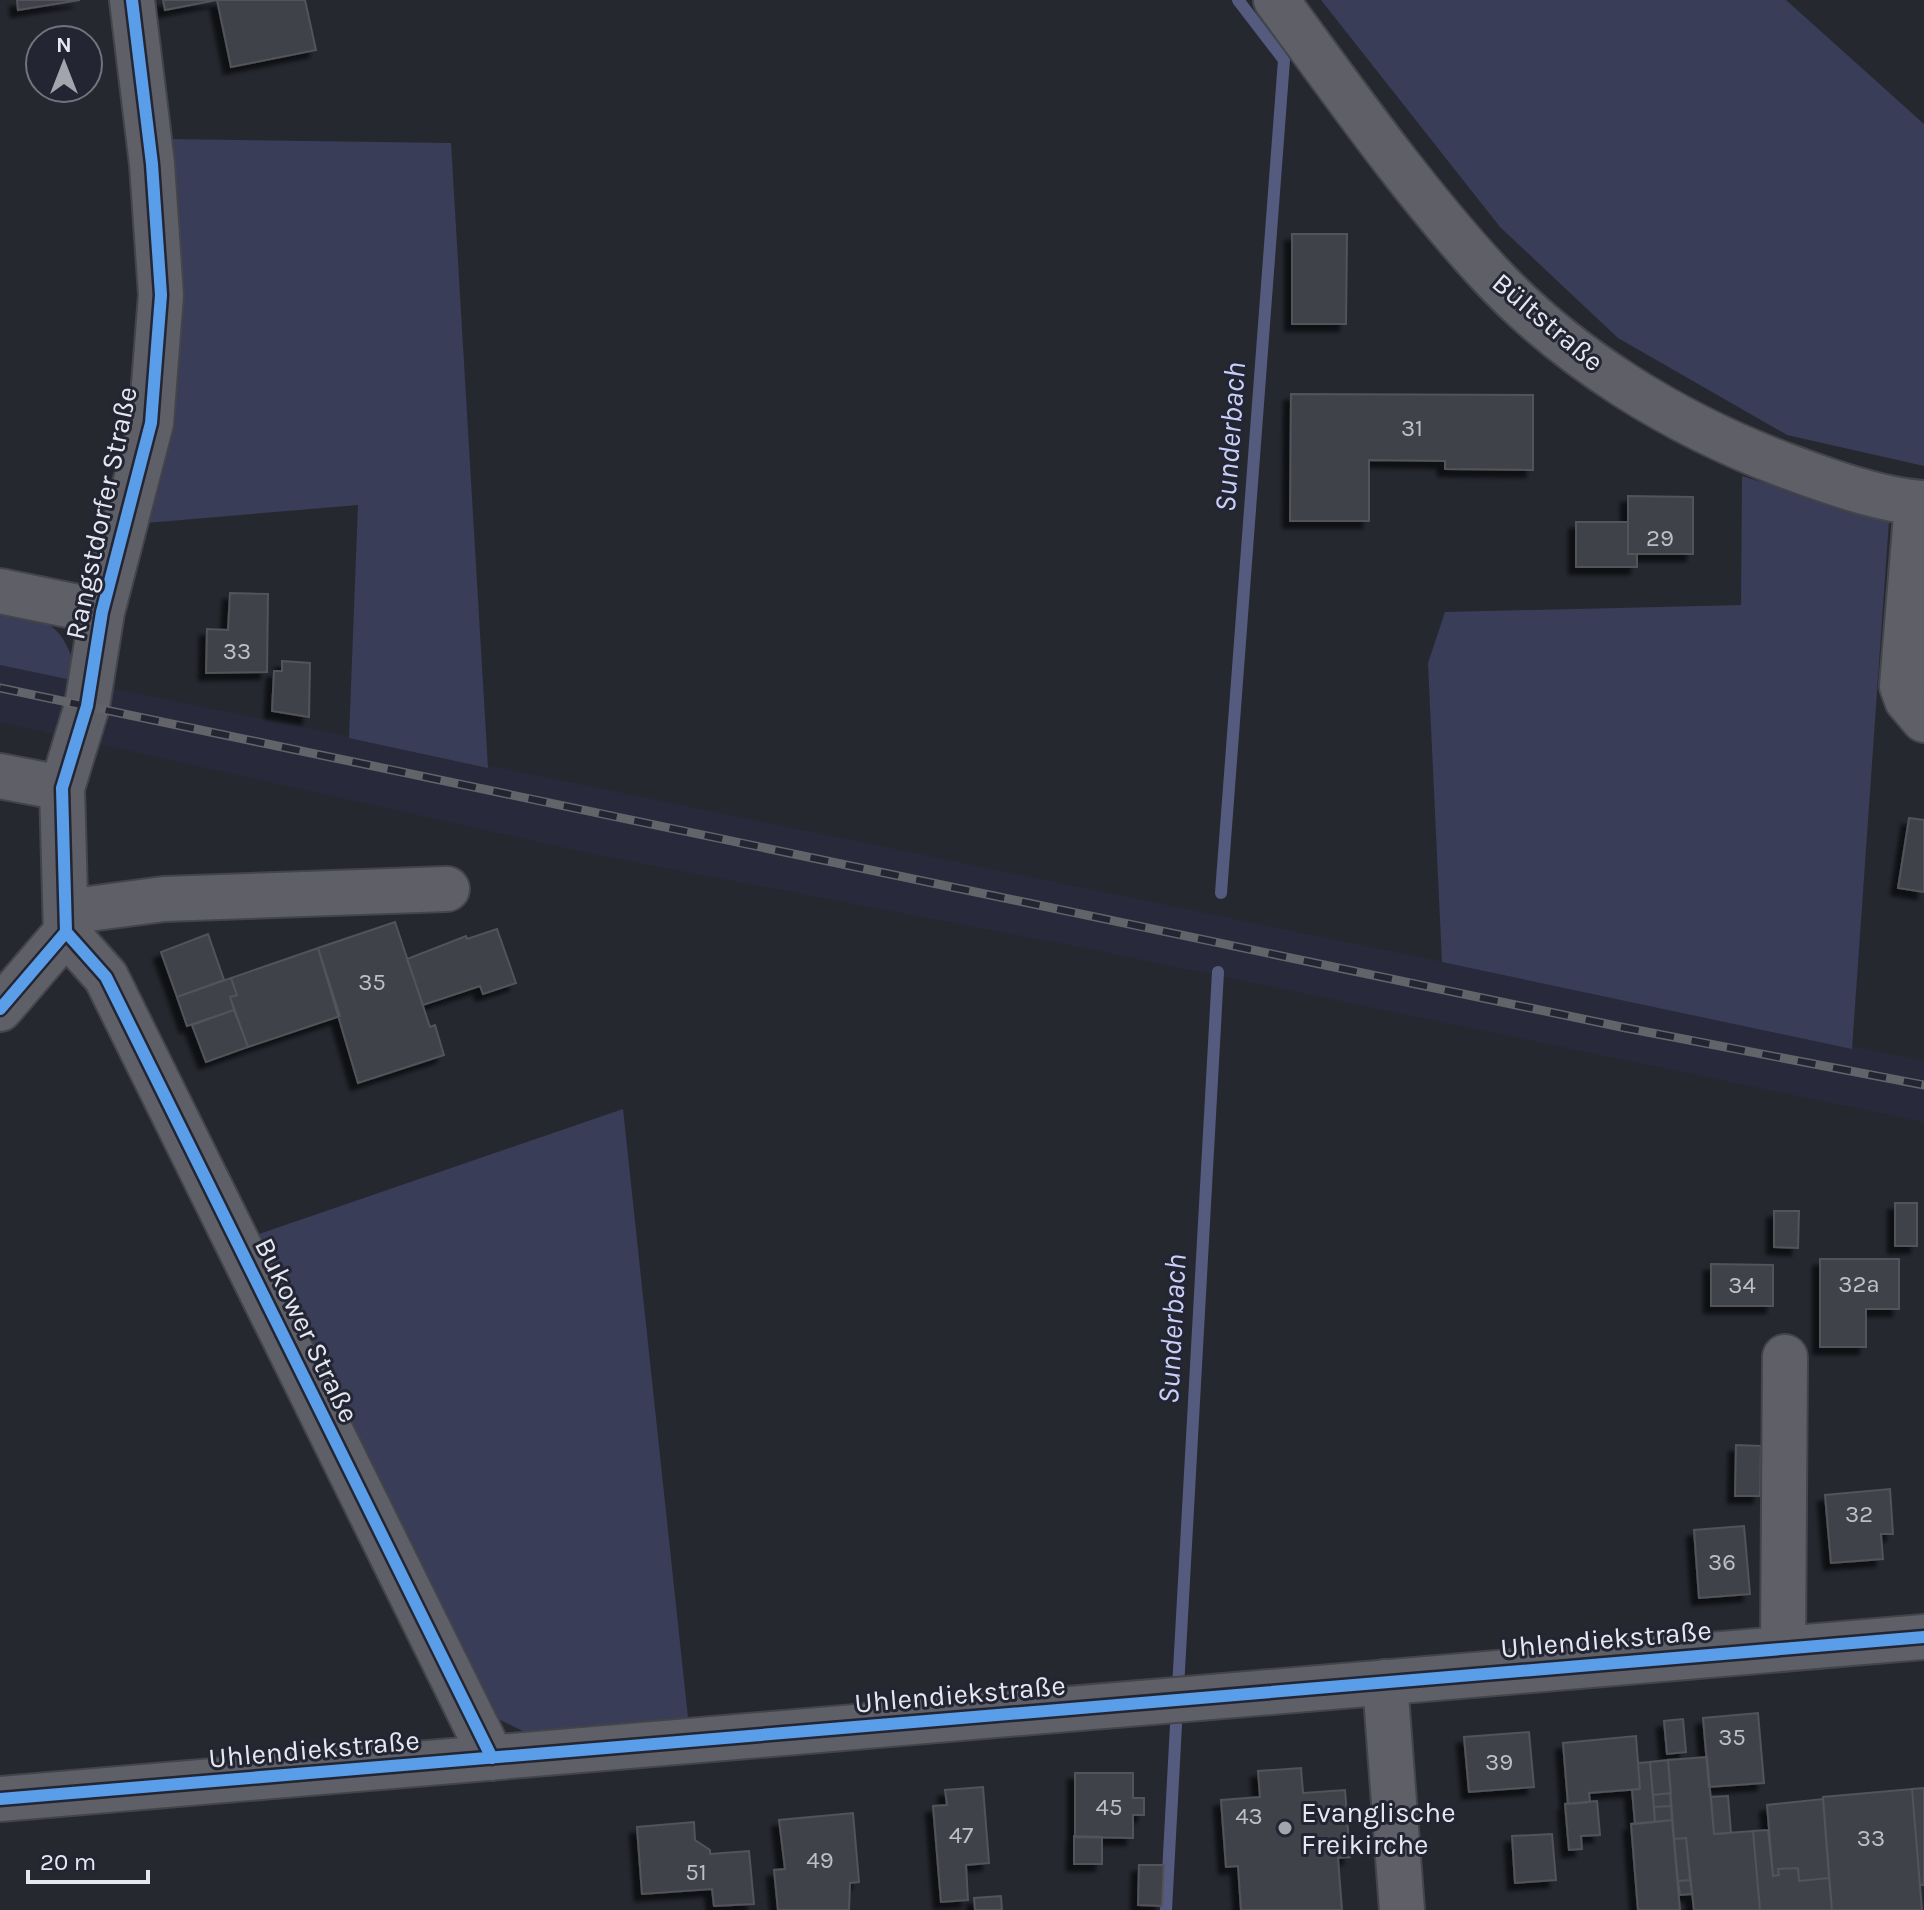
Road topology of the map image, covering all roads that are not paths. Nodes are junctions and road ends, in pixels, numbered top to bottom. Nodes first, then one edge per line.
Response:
1 (132, 0) edge
2 (1276, 0) edge
3 (1920, 503) edge
4 (0, 591) edge
5 (102, 612) junction
6 (1924, 720) edge
7 (0, 776) edge
8 (62, 788) junction
9 (447, 889) dead end
10 (66, 922) junction
11 (0, 1009) edge
12 (1785, 1357) dead end
13 (1924, 1637) edge
14 (1783, 1648) junction
15 (1385, 1682) junction
16 (492, 1758) junction
17 (0, 1799) edge
18 (1402, 1910) edge

1 - 5 street, Rangstdorfer Straße
2 - 3 street, Bültstraße
3 - 6 street
4 - 5 street
5 - 8 street, Rangstdorfer Straße
7 - 8 street
8 - 10 street, Rangstdorfer Straße
9 - 10 street
10 - 11 street
10 - 16 street, Bukower Straße
12 - 14 street
13 - 14 street, Uhlendiekstraße
14 - 15 street, Uhlendiekstraße
15 - 16 street, Uhlendiekstraße
15 - 18 street
16 - 17 street, Uhlendiekstraße

